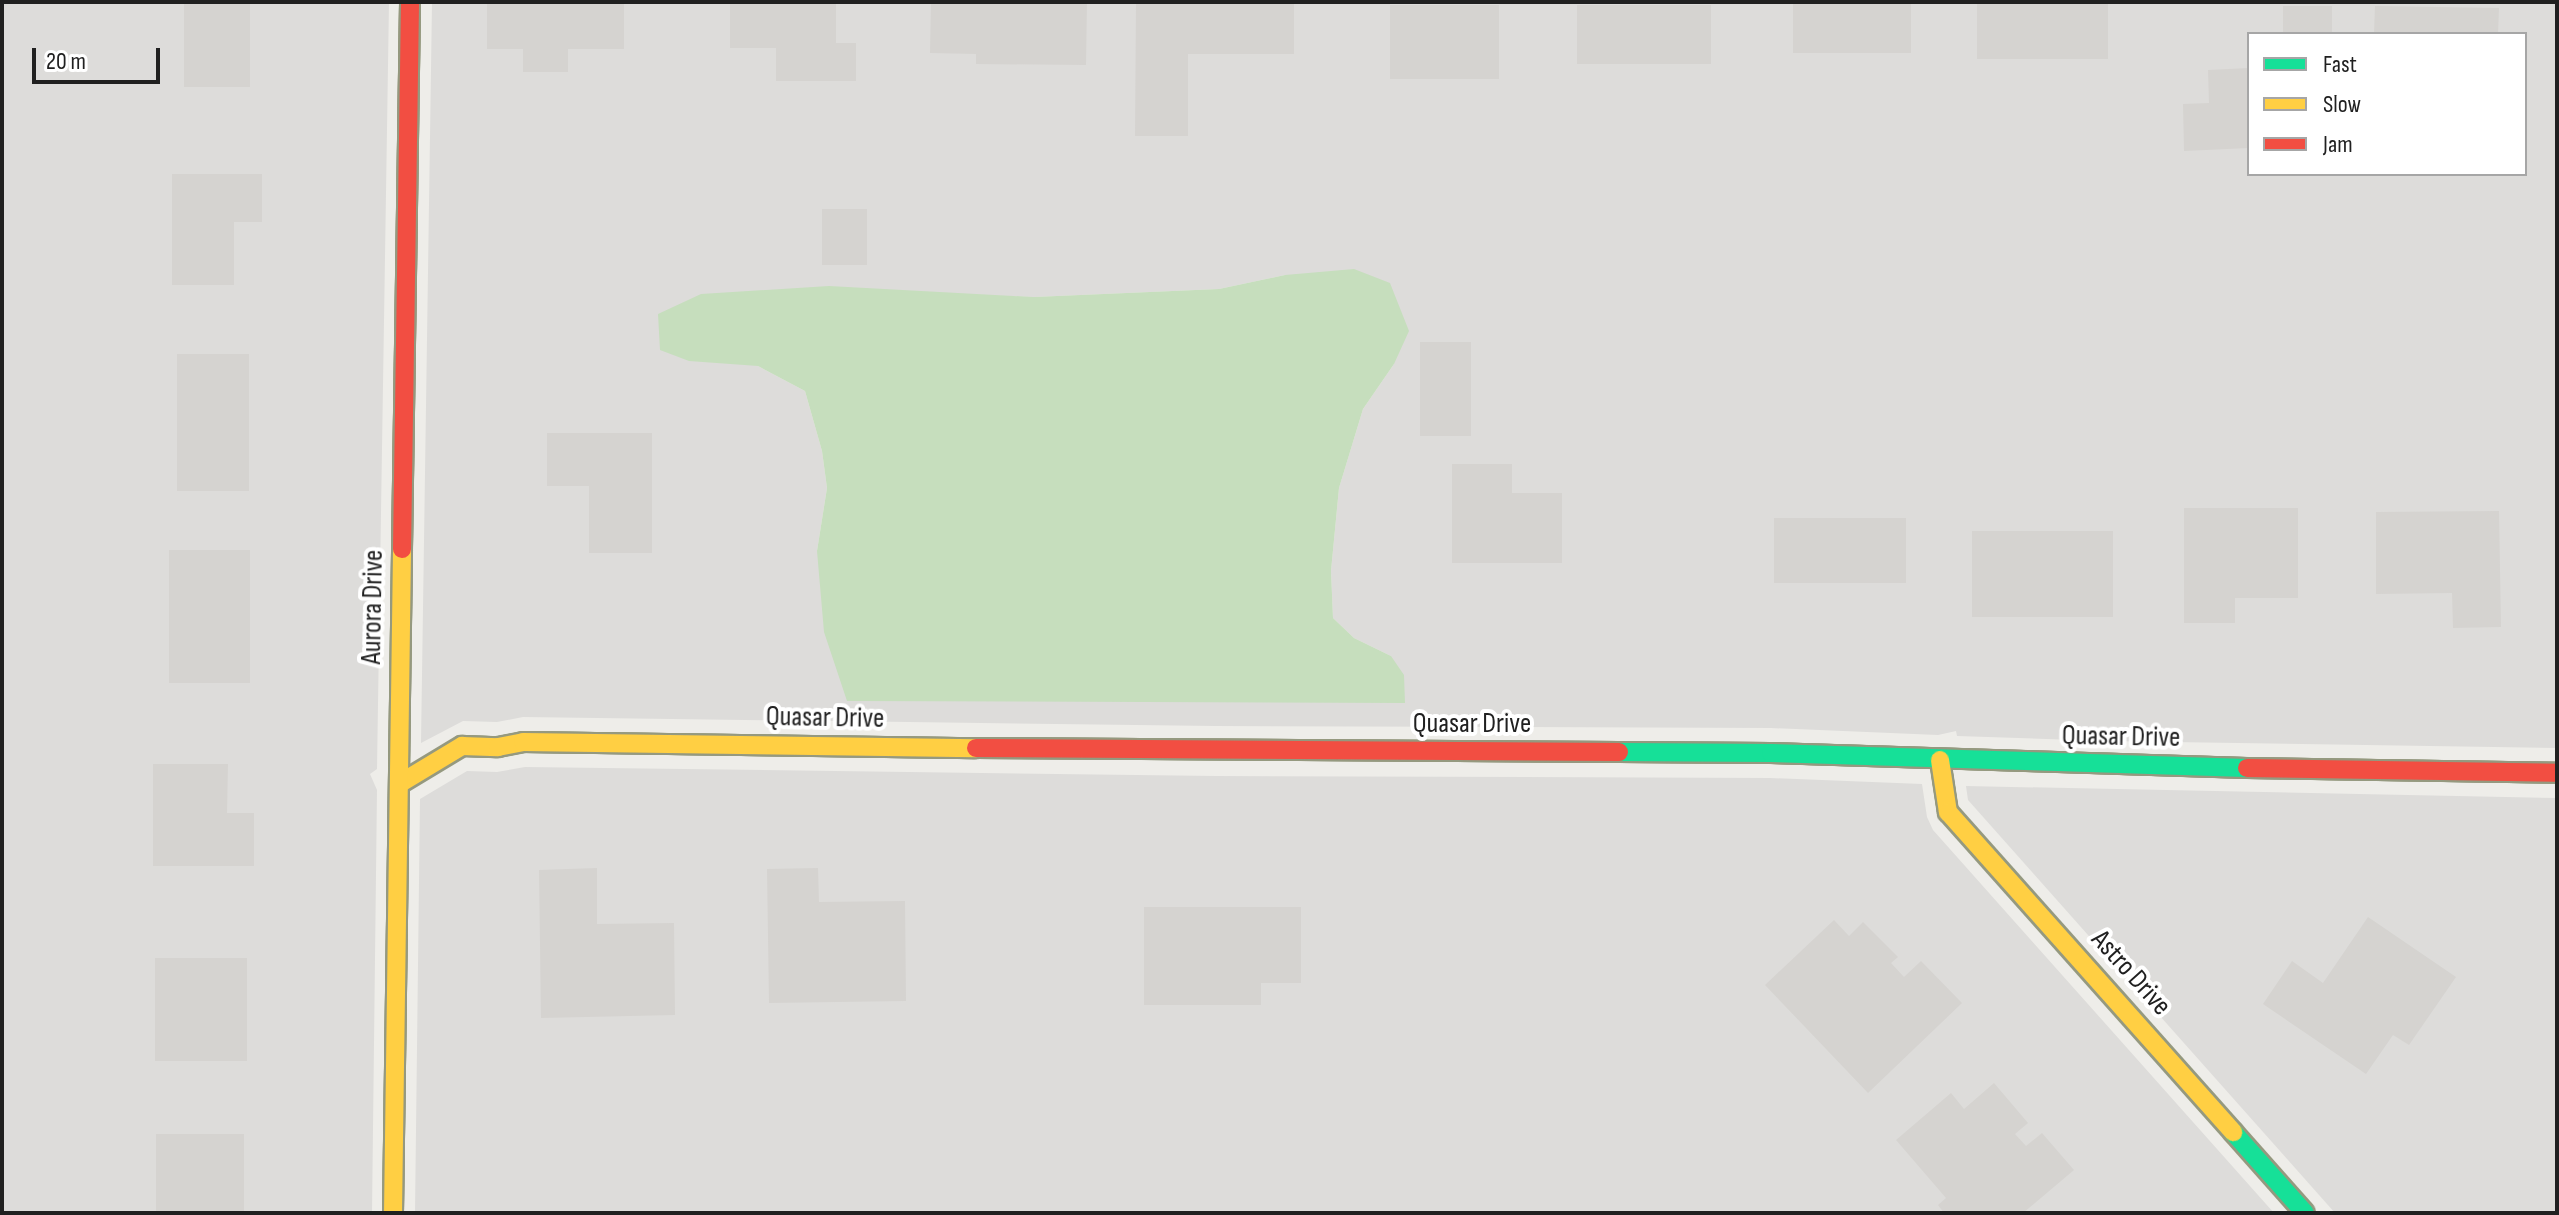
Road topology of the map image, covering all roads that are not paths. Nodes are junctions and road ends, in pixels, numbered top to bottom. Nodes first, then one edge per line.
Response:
1 (410, 2) edge
2 (1940, 760) junction
3 (2557, 773) edge
4 (399, 784) junction
5 (393, 1213) edge
6 (2305, 1213) edge

1 - 4 street, Aurora Drive
2 - 3 street, Quasar Drive
2 - 4 street, Quasar Drive
2 - 6 street, Astro Drive
4 - 5 street, Aurora Drive

